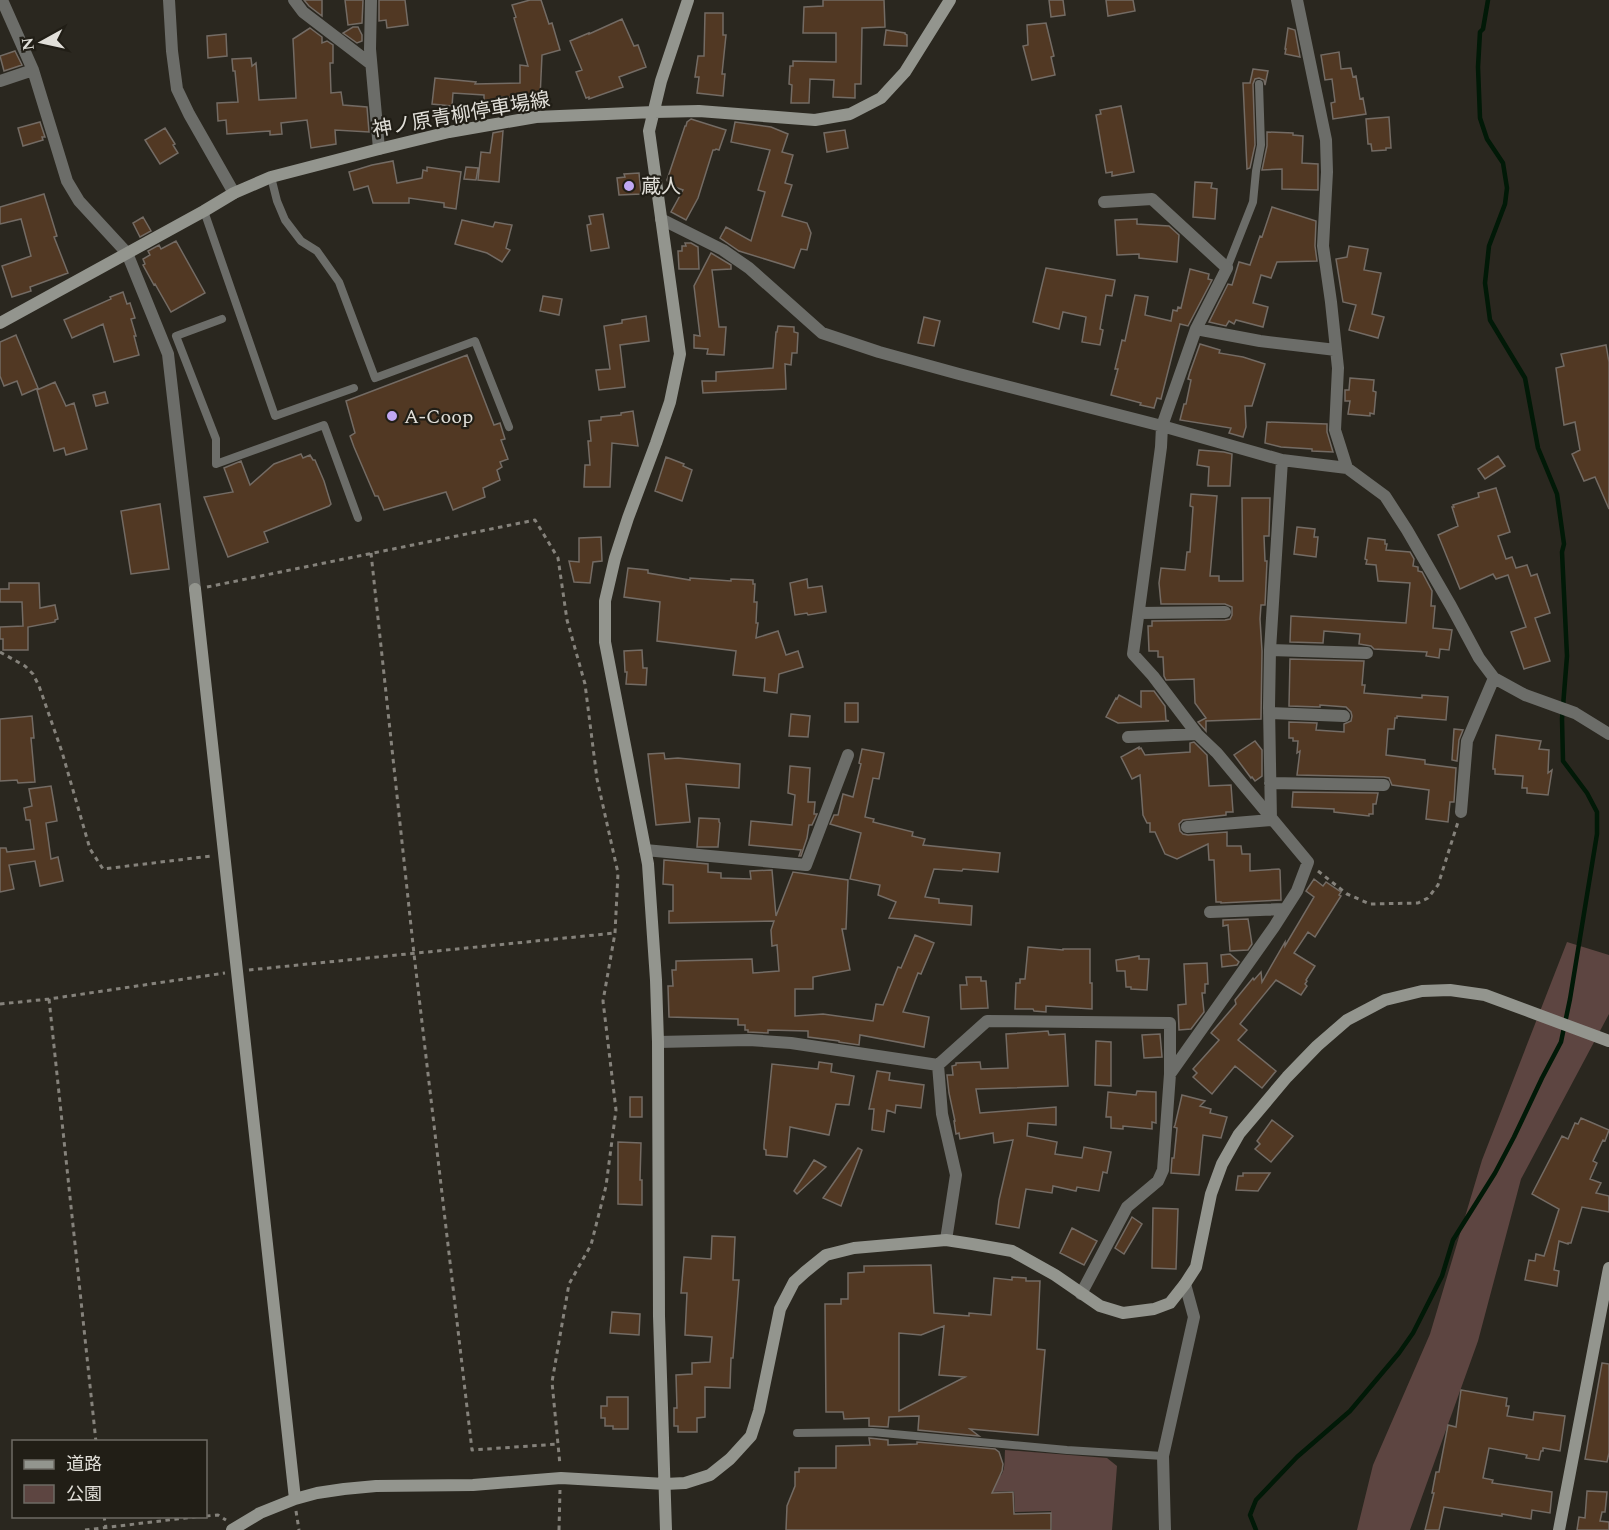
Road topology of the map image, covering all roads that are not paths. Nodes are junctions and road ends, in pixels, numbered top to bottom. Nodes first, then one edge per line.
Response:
1 (2, 0) edge
2 (169, 0) edge
3 (294, 0) edge
4 (371, 0) edge
5 (688, 0) edge
6 (950, 0) edge
7 (1297, 0) edge
8 (371, 64) junction
9 (33, 70) junction
10 (0, 81) edge
11 (1259, 84) dead end
12 (654, 112) junction
13 (379, 148) junction
14 (271, 177) junction
15 (234, 193) junction
16 (1104, 202) dead end
17 (204, 211) junction
18 (662, 219) junction
19 (127, 253) junction
20 (1227, 268) junction
21 (222, 319) dead end
22 (0, 323) edge
23 (1197, 329) junction
24 (181, 350) junction
25 (1336, 350) junction
26 (168, 354) junction
27 (354, 388) dead end
28 (1162, 426) junction
29 (509, 427) dead end
30 (1282, 460) junction
31 (1347, 468) junction
32 (358, 518) dead end
33 (1225, 612) dead end
34 (1139, 613) junction
35 (1270, 650) junction
36 (1367, 653) dead end
37 (1494, 678) junction
38 (1269, 713) junction
39 (1344, 716) dead end
40 (1197, 734) junction
41 (1609, 734) edge
42 (1128, 737) dead end
43 (848, 755) dead end
44 (1270, 783) junction
45 (1384, 785) dead end
46 (1461, 812) road end
47 (1271, 820) junction
48 (1187, 827) dead end
49 (645, 850) junction
50 (1285, 909) junction
51 (1210, 912) dead end
52 (1605, 1039) edge
53 (658, 1042) junction
54 (938, 1065) junction
55 (1170, 1074) junction
56 (946, 1240) junction
57 (1609, 1268) edge
58 (1185, 1284) junction
59 (1081, 1294) junction
60 (797, 1433) dead end
61 (1162, 1456) junction
62 (665, 1484) junction
63 (295, 1499) junction
64 (234, 1528) edge
65 (666, 1530) edge
66 (1165, 1530) edge
67 (1559, 1530) edge

1 - 9 street
2 - 15 street
3 - 8 street
4 - 8 street
5 - 12 street
6 - 12 street, 神ノ原青柳停車場線
7 - 25 street
8 - 13 street
9 - 10 street
9 - 19 street
11 - 20 lane
12 - 13 street, 神ノ原青柳停車場線
12 - 18 street
13 - 14 street, 神ノ原青柳停車場線
14 - 15 street, 神ノ原青柳停車場線
14 - 29 lane
15 - 17 street, 神ノ原青柳停車場線
16 - 20 street
17 - 19 street, 神ノ原青柳停車場線
17 - 27 lane
18 - 28 street
18 - 49 street
19 - 22 street, 神ノ原青柳停車場線
19 - 26 street
20 - 23 street
21 - 24 lane
23 - 25 street
23 - 28 street
24 - 26 lane
24 - 32 lane
25 - 31 street
26 - 63 street
28 - 30 street
28 - 34 street
30 - 31 street
30 - 35 street
31 - 37 street
33 - 34 street
34 - 40 street
35 - 36 street
35 - 38 street
37 - 41 street
37 - 46 street
38 - 39 street
38 - 44 street
40 - 42 street
40 - 47 street
43 - 49 street
44 - 45 street
44 - 47 street
47 - 48 street
47 - 50 street
49 - 53 street
50 - 51 street
50 - 55 street
52 - 58 street
53 - 54 street
53 - 62 street
54 - 55 street
54 - 56 street
55 - 59 street
56 - 59 street
56 - 62 street
57 - 67 street
58 - 59 street
58 - 61 street
60 - 61 lane
61 - 66 street
62 - 63 street
62 - 65 street
63 - 64 street

